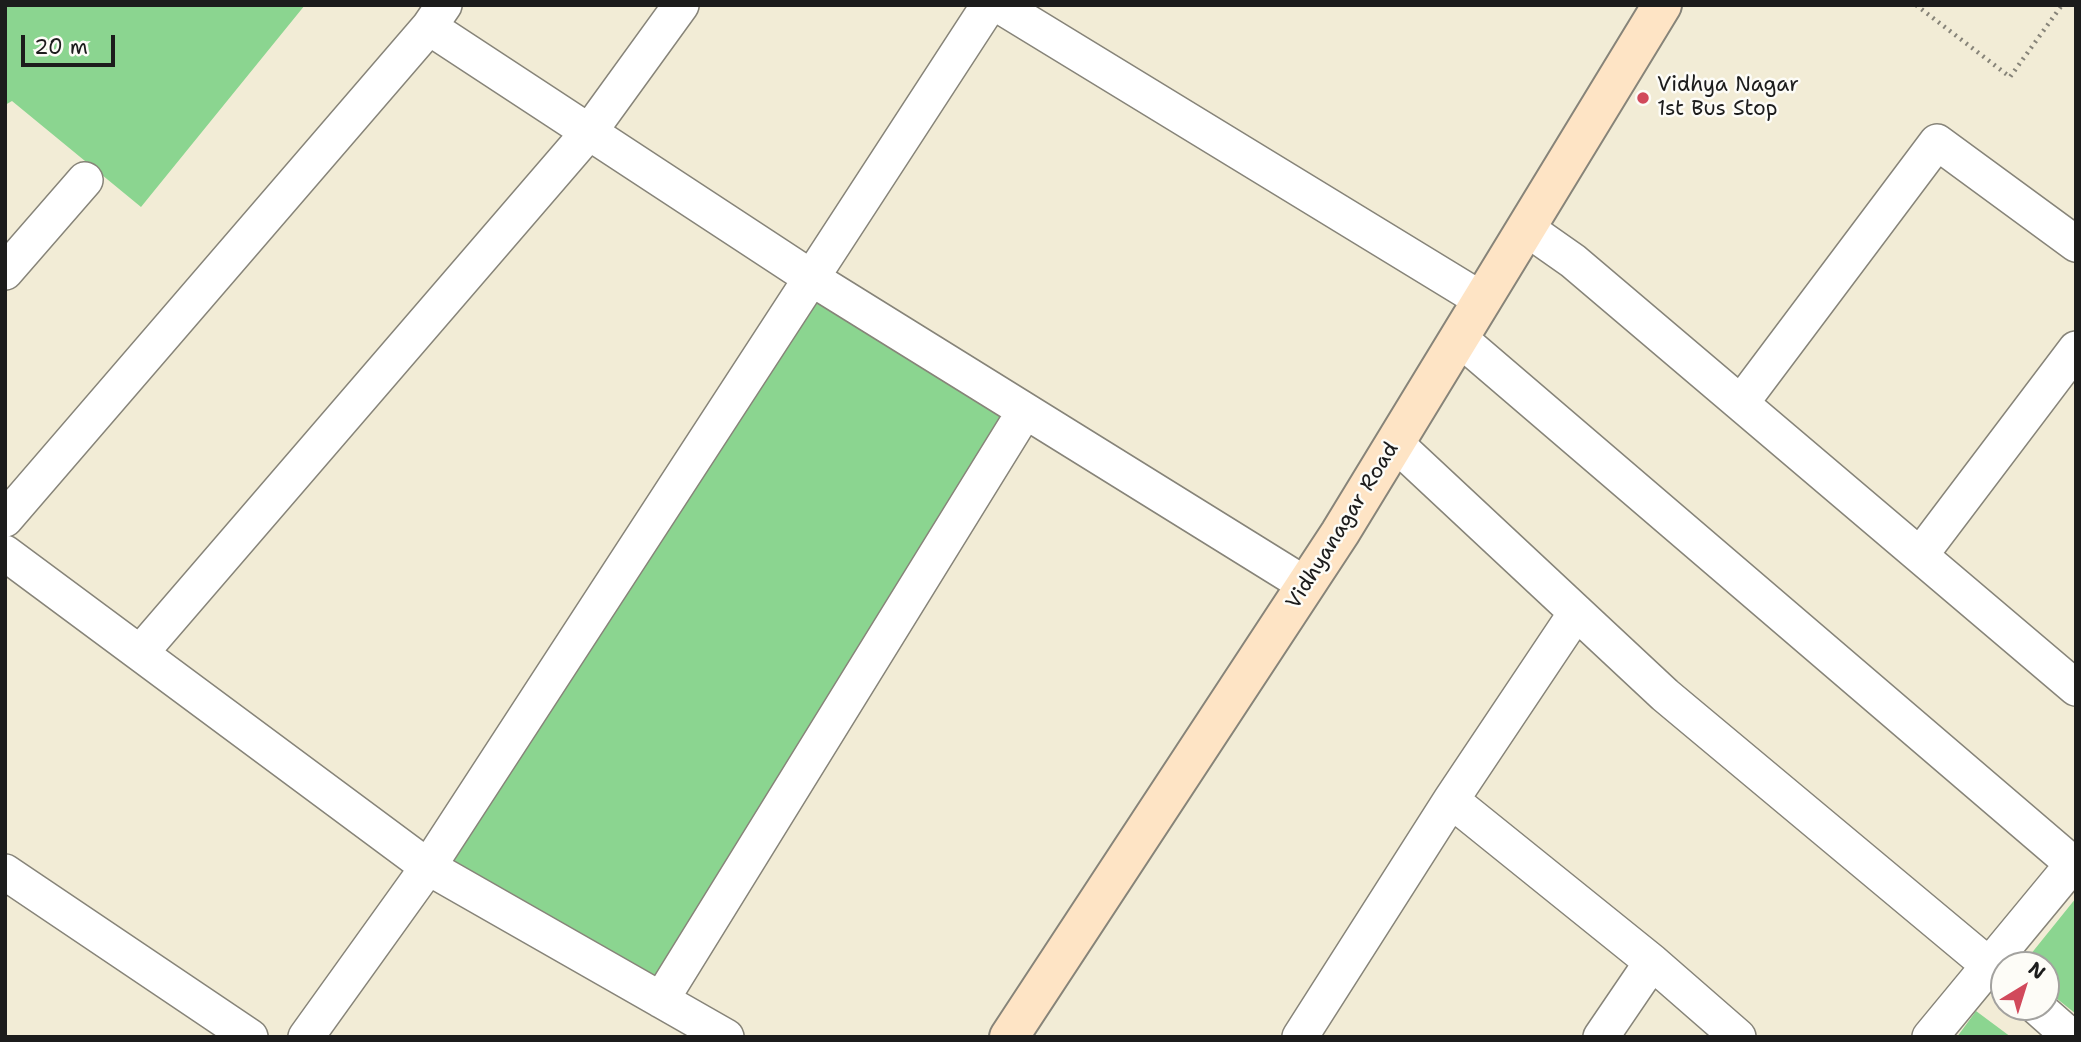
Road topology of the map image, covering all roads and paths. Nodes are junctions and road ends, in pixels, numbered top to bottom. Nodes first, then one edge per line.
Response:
1 (681, 5) edge
2 (989, 5) edge
3 (999, 5) edge
4 (1916, 5) edge
5 (2062, 5) edge
6 (1655, 8) edge
7 (436, 16) edge
8 (589, 132) junction
9 (85, 180) dead end
10 (1526, 228) junction
11 (2076, 244) edge
12 (5, 272) edge
13 (813, 279) junction
14 (1482, 300) junction
15 (1459, 338) junction
16 (2076, 349) edge
17 (1741, 403) junction
18 (1025, 411) junction
19 (1395, 443) junction
20 (5, 519) edge
21 (5, 553) edge
22 (1921, 554) junction
23 (1306, 585) junction
24 (1576, 613) junction
25 (141, 652) junction
26 (2076, 688) edge
27 (1451, 800) junction
28 (2075, 863) edge
29 (428, 867) junction
30 (5, 872) edge
31 (2011, 951) edge
32 (1652, 962) junction
33 (1990, 965) edge
34 (1990, 978) edge
35 (662, 1000) junction
36 (2053, 1021) edge
37 (250, 1037) edge
38 (306, 1037) edge
39 (726, 1037) edge
40 (1009, 1037) edge
41 (1300, 1037) edge
42 (1601, 1037) edge
43 (1738, 1037) edge
44 (1930, 1037) edge
45 (2071, 1037) edge

1 - 8 street
2 - 13 street
3 - 14 street
4 - 5 path
6 - 10 street, Vidhyanagar Road
7 - 8 street
7 - 20 street
8 - 13 street
8 - 25 street
9 - 12 street
10 - 14 street, Vidhyanagar Road
10 - 17 street
11 - 17 street
13 - 18 street
13 - 29 street
14 - 15 street, Vidhyanagar Road
15 - 19 street, Vidhyanagar Road
15 - 28 street
16 - 22 street
17 - 22 street
18 - 23 street
18 - 35 street
19 - 23 street, Vidhyanagar Road
19 - 24 street
21 - 25 street
22 - 26 street
23 - 40 street, Vidhyanagar Road
24 - 27 street
24 - 33 street
25 - 29 street
27 - 32 street
27 - 41 street
28 - 31 street
29 - 35 street
29 - 38 street
30 - 37 street
32 - 42 street
32 - 43 street
34 - 44 street
35 - 39 street
36 - 45 street

